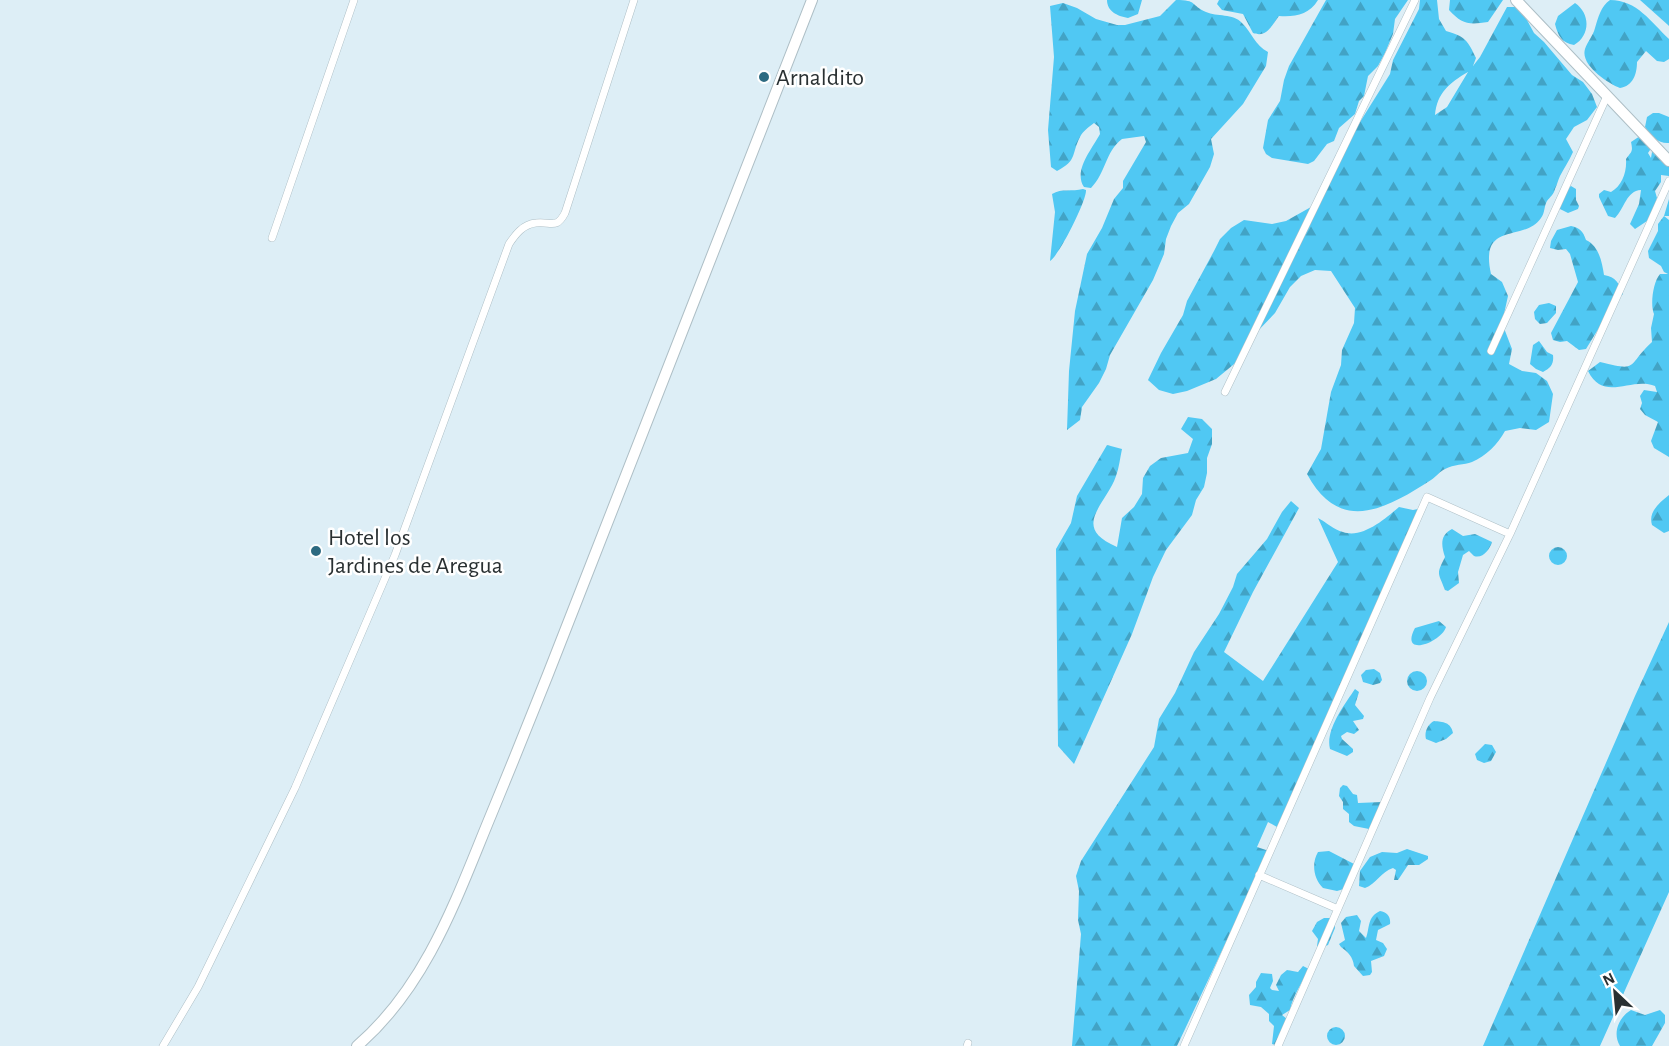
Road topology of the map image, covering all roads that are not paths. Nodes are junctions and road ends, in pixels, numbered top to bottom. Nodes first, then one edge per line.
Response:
1 (354, 0) edge
2 (634, 0) edge
3 (812, 0) edge
4 (1415, 0) edge
5 (1516, 0) edge
6 (1607, 96) junction
7 (1669, 161) edge
8 (1669, 181) edge
9 (273, 238) dead end
10 (1491, 351) dead end
11 (1225, 392) dead end
12 (1510, 534) junction
13 (1259, 875) junction
14 (1338, 909) junction
15 (163, 1046) edge
16 (357, 1046) edge
17 (1184, 1046) edge
18 (1278, 1046) edge

1 - 9 street
2 - 15 street
3 - 16 street
4 - 11 street
5 - 6 street
6 - 7 street
6 - 10 street
8 - 12 street
12 - 13 street
12 - 14 street
13 - 14 street
13 - 17 street
14 - 18 street

